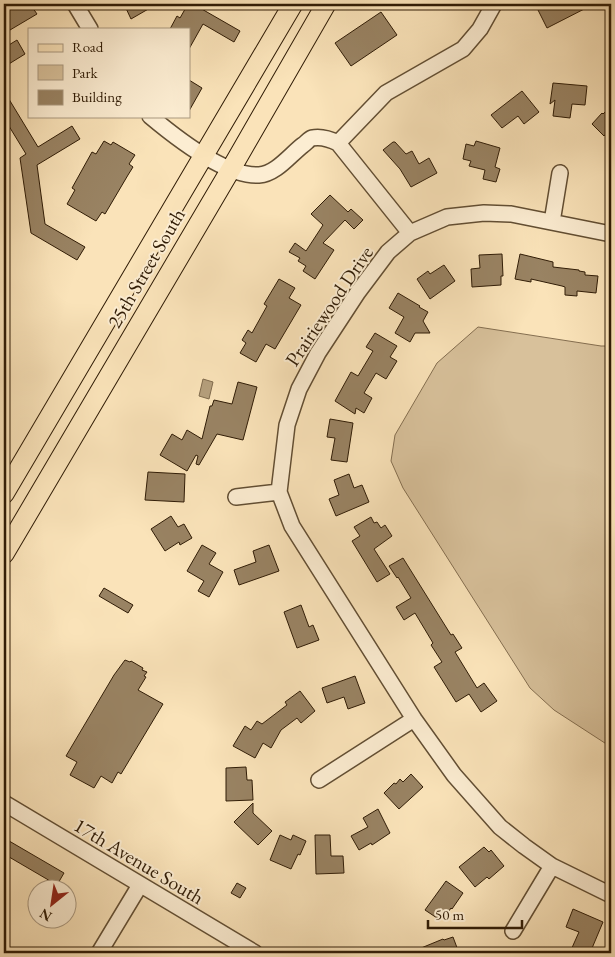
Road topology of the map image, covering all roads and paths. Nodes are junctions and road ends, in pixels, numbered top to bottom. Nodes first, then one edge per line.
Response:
1 (75, 4) edge
2 (293, 4) edge
3 (326, 4) edge
4 (494, 4) edge
5 (89, 28) edge
6 (152, 118) edge
7 (338, 142) junction
8 (204, 156) junction
9 (231, 169) junction
10 (560, 173) dead end
11 (552, 222) junction
12 (410, 232) junction
13 (611, 234) edge
14 (279, 492) junction
15 (4, 494) edge
16 (236, 497) dead end
17 (4, 554) edge
18 (414, 719) junction
19 (319, 780) dead end
20 (4, 803) edge
21 (552, 866) junction
22 (140, 885) junction
23 (611, 894) edge
24 (513, 931) dead end
25 (99, 953) edge
26 (254, 953) edge

1 - 5 street
2 - 8 main road, 25th Street South
3 - 9 main road, 25th Street South
4 - 7 street
6 - 8 street
7 - 9 street
7 - 12 street
8 - 9 street
8 - 15 main road, 25th Street South
9 - 17 main road, 25th Street South
10 - 11 street
11 - 12 street, Prairiewood Drive
11 - 13 street, Prairiewood Drive
12 - 14 street, Prairiewood Drive
14 - 16 street
14 - 18 street, Prairiewood Drive
18 - 19 street
18 - 21 street, Prairiewood Drive
20 - 22 street, 17th Avenue South
21 - 23 street, Prairiewood Drive
21 - 24 street
22 - 25 street
22 - 26 street, 17th Avenue South

